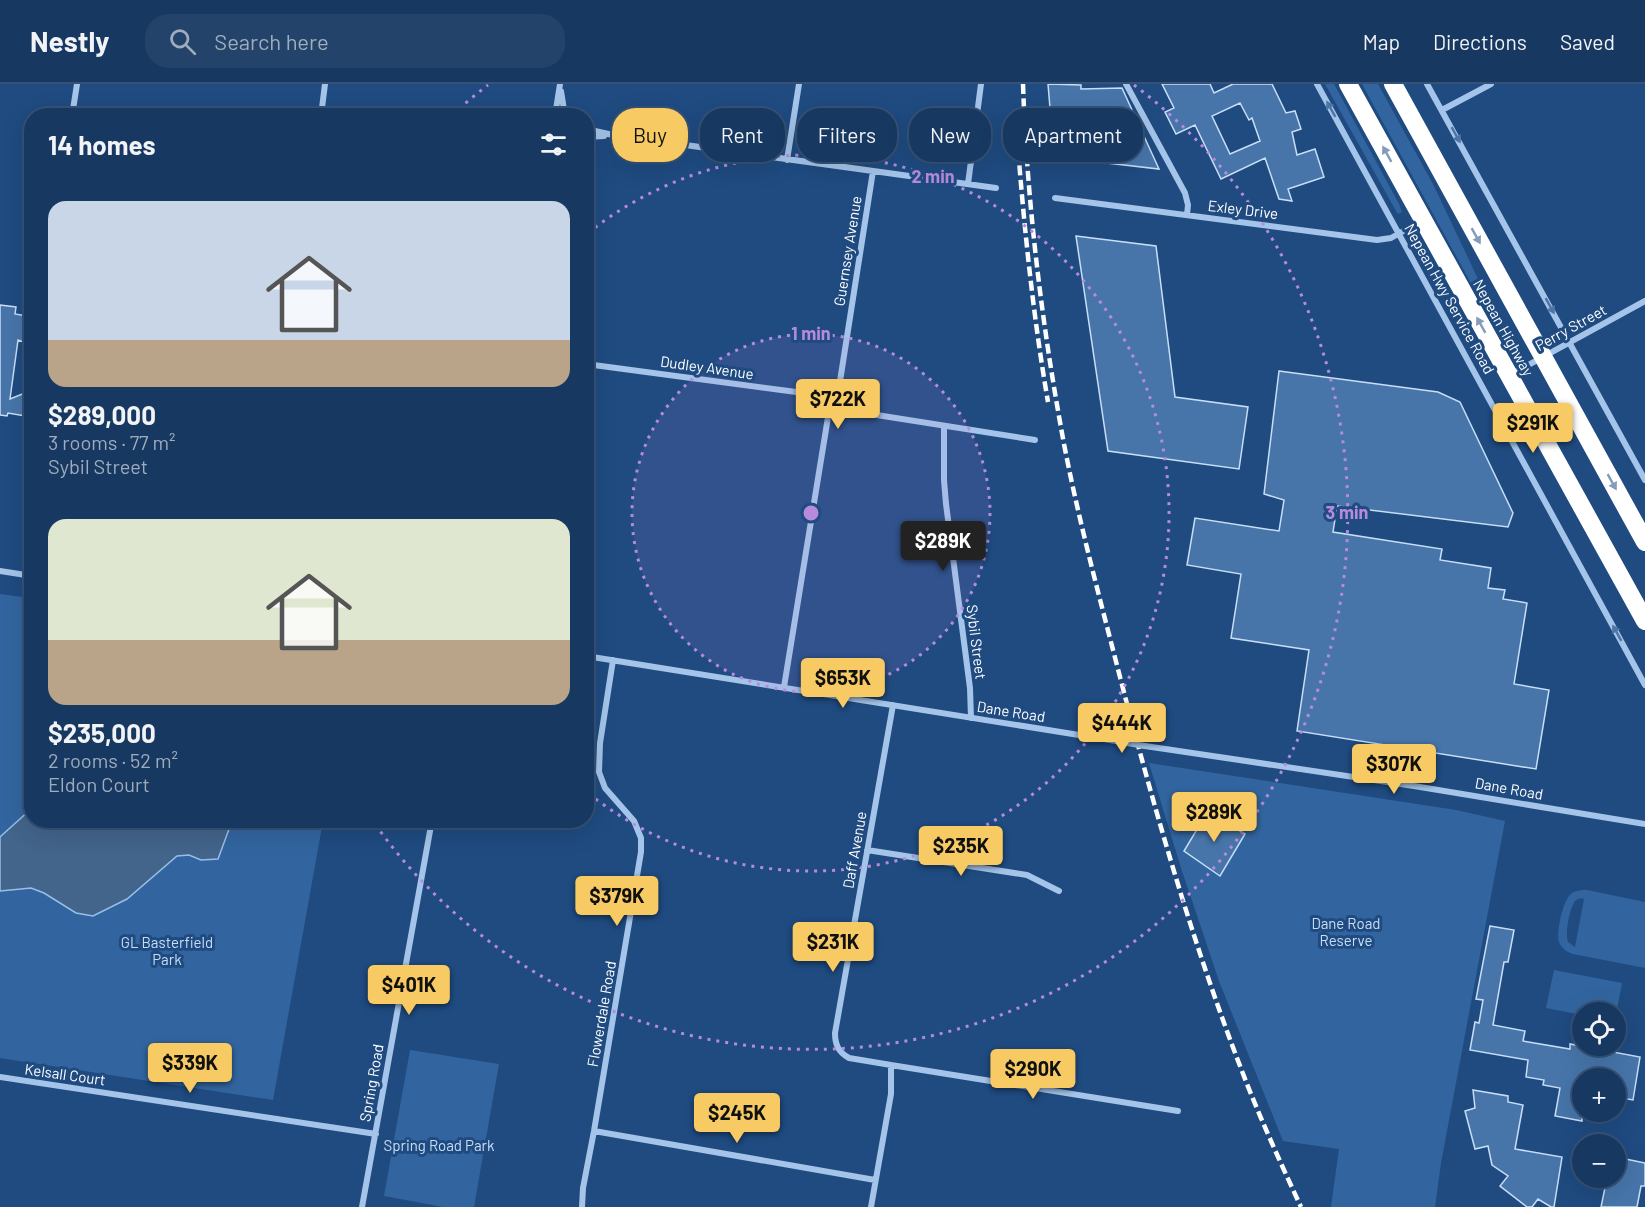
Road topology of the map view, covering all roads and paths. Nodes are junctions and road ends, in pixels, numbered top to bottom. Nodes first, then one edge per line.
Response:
1 (77, 84) edge
2 (325, 84) edge
3 (332, 84) edge
4 (560, 84) edge
5 (799, 84) edge
6 (981, 84) edge
7 (1126, 84) edge
8 (1317, 84) edge
9 (1348, 84) edge
10 (1393, 84) edge
11 (1427, 84) edge
12 (1491, 84) edge
13 (73, 108) edge
14 (322, 108) edge
15 (556, 108) edge
16 (564, 108) edge
17 (1442, 110) junction
18 (594, 131) edge
19 (612, 135) edge
20 (612, 135) edge
21 (594, 136) edge
22 (688, 146) edge
23 (787, 160) junction
24 (873, 171) junction
25 (968, 184) junction
26 (996, 188) dead end
27 (1055, 198) dead end
28 (1186, 215) junction
29 (1423, 220) junction
30 (1400, 234) junction
31 (1645, 301) edge
32 (1570, 342) junction
33 (1543, 357) junction
34 (594, 365) edge
35 (1509, 376) junction
36 (833, 402) junction
37 (944, 427) junction
38 (1035, 440) dead end
39 (1645, 480) edge
40 (1645, 542) edge
41 (0, 571) edge
42 (24, 575) edge
43 (1645, 621) edge
44 (594, 657) edge
45 (613, 660) junction
46 (1645, 685) edge
47 (784, 687) junction
48 (893, 705) junction
49 (971, 718) junction
50 (1645, 824) edge
51 (431, 828) edge
52 (867, 850) junction
53 (1059, 891) dead end
54 (891, 1065) junction
55 (0, 1077) edge
56 (1178, 1111) dead end
57 (594, 1131) junction
58 (375, 1134) junction
59 (875, 1180) junction
60 (362, 1207) edge
61 (582, 1207) edge
62 (871, 1207) edge

1 - 13 street
2 - 3 street
2 - 14 street
4 - 15 street
4 - 16 street
5 - 23 street
6 - 25 street
7 - 28 street
30 -> 8 street, Nepean Hwy Service Road
29 -> 9 highway, Nepean Highway
10 -> 33 highway, Nepean Highway
11 - 17 street
12 - 17 street
17 -> 32 street
18 - 19 street
20 - 21 street
22 - 23 street
23 - 24 street
24 - 25 street
24 - 36 street, Guernsey Avenue
25 - 26 street
27 - 28 street, Exley Drive
28 - 30 street, Exley Drive
29 - 30 street, Exley Drive
35 -> 29 highway, Nepean Highway
46 -> 30 street, Nepean Hwy Service Road
31 - 32 street, Perry Street
32 - 33 street, Perry Street
32 - 39 street
33 - 35 street, Perry Street
33 -> 40 highway, Nepean Highway
34 - 36 street, Dudley Avenue
35 - 43 highway, Nepean Highway
36 - 37 street, Dudley Avenue
36 - 47 street, Guernsey Avenue
37 - 38 street, Dudley Avenue
37 - 49 street, Sybil Street
41 - 42 street
44 - 45 street, Dane Road
45 - 47 street, Dane Road
45 - 57 street, Flowerdale Road
47 - 48 street, Dane Road
48 - 49 street, Dane Road
48 - 52 street, Daff Avenue
49 - 50 street, Dane Road, bridge
51 - 58 street, Spring Road
52 - 53 street
52 - 54 street, Daff Avenue
54 - 56 street
54 - 59 street
55 - 58 street, Kelsall Court
57 - 59 street
57 - 61 street, Flowerdale Road
58 - 60 street, Spring Road
59 - 62 street

